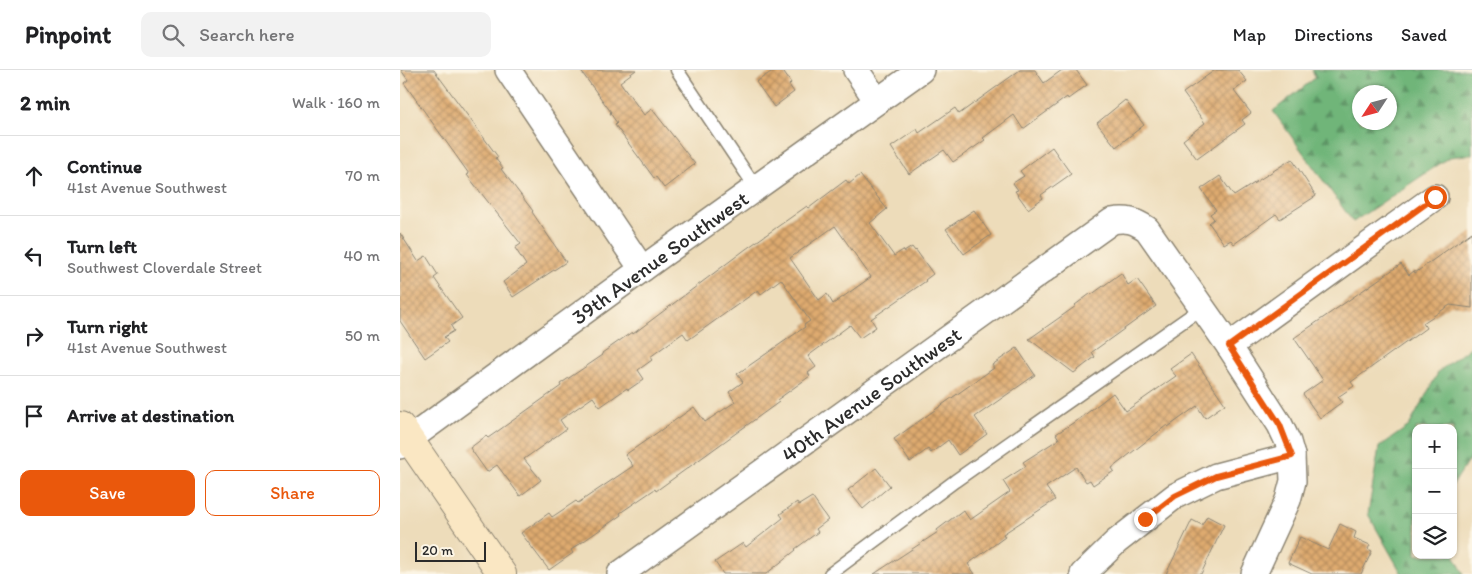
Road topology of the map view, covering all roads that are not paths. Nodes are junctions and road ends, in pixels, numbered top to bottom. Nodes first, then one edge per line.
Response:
1 (508, 70) edge
2 (678, 70) edge
3 (856, 70) edge
4 (921, 70) edge
5 (877, 101) junction
6 (756, 188) junction
7 (1435, 197) dead end
8 (642, 270) junction
9 (1202, 308) junction
10 (1229, 346) junction
11 (403, 437) edge
12 (1292, 456) junction
13 (502, 574) edge
14 (620, 574) edge
15 (830, 574) edge
16 (1083, 574) edge
17 (1254, 574) edge

1 - 8 street
2 - 6 lane
3 - 5 street
4 - 5 street, 39th Avenue Southwest
5 - 6 street, 39th Avenue Southwest
6 - 8 street, 39th Avenue Southwest
7 - 10 street
8 - 11 street, 39th Avenue Southwest
9 - 10 street
9 - 14 street, 40th Avenue Southwest
9 - 15 lane
10 - 12 street
11 - 13 main road
12 - 16 street
12 - 17 street

